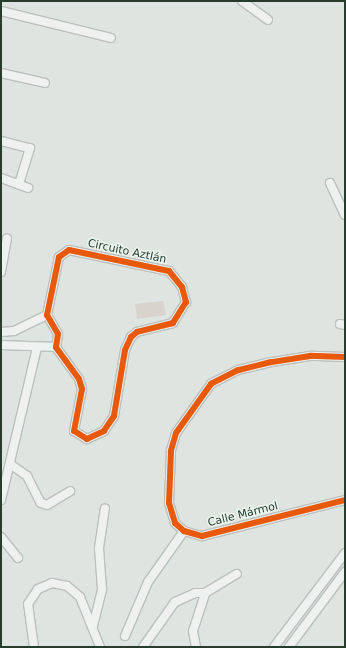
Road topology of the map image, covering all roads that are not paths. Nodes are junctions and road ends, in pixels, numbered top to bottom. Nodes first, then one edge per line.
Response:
1 (242, 1) edge
2 (1, 11) edge
3 (268, 20) dead end
4 (111, 38) dead end
5 (1, 73) edge
6 (45, 83) dead end
7 (1, 142) edge
8 (1, 178) edge
9 (330, 183) dead end
10 (19, 184) junction
11 (28, 188) dead end
12 (345, 215) edge
13 (7, 239) dead end
14 (3, 253) edge
15 (1, 272) edge
16 (47, 315) junction
17 (1, 332) edge
18 (1, 345) edge
19 (56, 347) junction
20 (37, 348) junction
21 (345, 357) edge
22 (10, 464) junction
23 (70, 491) dead end
24 (1, 500) edge
25 (345, 500) edge
26 (105, 508) dead end
27 (184, 531) junction
28 (1, 537) edge
29 (345, 553) edge
30 (18, 558) dead end
31 (345, 572) edge
32 (237, 574) dead end
33 (205, 593) junction
34 (93, 626) junction
35 (125, 636) dead end
36 (34, 647) edge
37 (100, 647) edge
38 (143, 647) edge
39 (196, 647) edge
40 (274, 647) edge
41 (288, 647) edge

1 - 3 street
2 - 4 street
5 - 6 street
7 - 10 street
8 - 10 street
9 - 12 street
10 - 11 street
13 - 14 street
14 - 15 street
16 - 17 street
16 - 19 street
16 - 19 street, Circuito Aztlán
18 - 20 street
19 - 20 street
20 - 22 street
21 - 27 street
22 - 23 street
22 - 24 street
25 - 27 street, Calle Mármol
26 - 34 street
27 - 35 street
28 - 30 street
29 - 40 street
31 - 41 street
32 - 33 street
33 - 38 street
33 - 39 street
34 - 36 street
34 - 37 street

